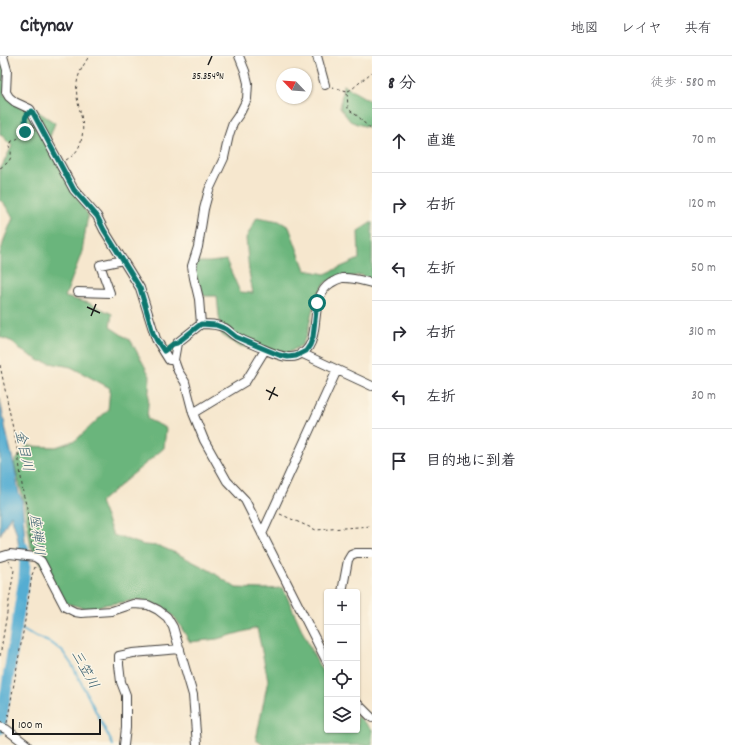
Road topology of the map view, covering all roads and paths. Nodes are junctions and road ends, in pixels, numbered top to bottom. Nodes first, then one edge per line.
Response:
1 (3, 56) edge
2 (89, 56) edge
3 (239, 56) edge
4 (317, 56) edge
5 (372, 72) edge
6 (325, 85) joint
7 (347, 91) junction
8 (32, 111) junction
9 (372, 130) edge
10 (60, 164) junction
11 (0, 168) edge
12 (123, 260) junction
13 (372, 283) edge
14 (78, 292) dead end
15 (201, 324) junction
16 (177, 343) junction
17 (265, 350) junction
18 (164, 351) junction
19 (302, 353) junction
20 (174, 360) junction
21 (0, 365) edge
22 (337, 370) junction
23 (372, 386) edge
24 (193, 413) junction
25 (272, 510) junction
26 (372, 526) edge
27 (262, 534) junction
28 (372, 554) edge
29 (5, 556) edge
30 (37, 558) junction
31 (343, 589) edge
32 (0, 634) edge
33 (4, 635) junction
34 (180, 648) junction
35 (0, 656) edge
36 (326, 661) edge
37 (360, 706) edge
38 (372, 718) edge
39 (3, 728) edge
40 (27, 745) edge
41 (124, 745) edge
42 (197, 745) edge

1 - 8 street
2 - 10 path
3 - 15 street
4 - 6 street
5 - 7 path
6 - 7 path
7 - 9 path
8 - 10 street
8 - 11 path
10 - 12 street
12 - 14 street
12 - 18 street
13 - 19 street
15 - 16 street
15 - 17 street
16 - 18 street
16 - 20 street
17 - 19 street
17 - 24 street
18 - 20 street
19 - 22 street
20 - 24 street
21 - 30 path
22 - 23 street
22 - 25 street
24 - 27 street
25 - 26 path
25 - 27 street
27 - 36 street
28 - 31 street
29 - 30 street
29 - 33 path
30 - 34 street
30 - 39 path
32 - 33 path
33 - 35 path
34 - 41 street
34 - 42 street
37 - 38 street
39 - 40 street

